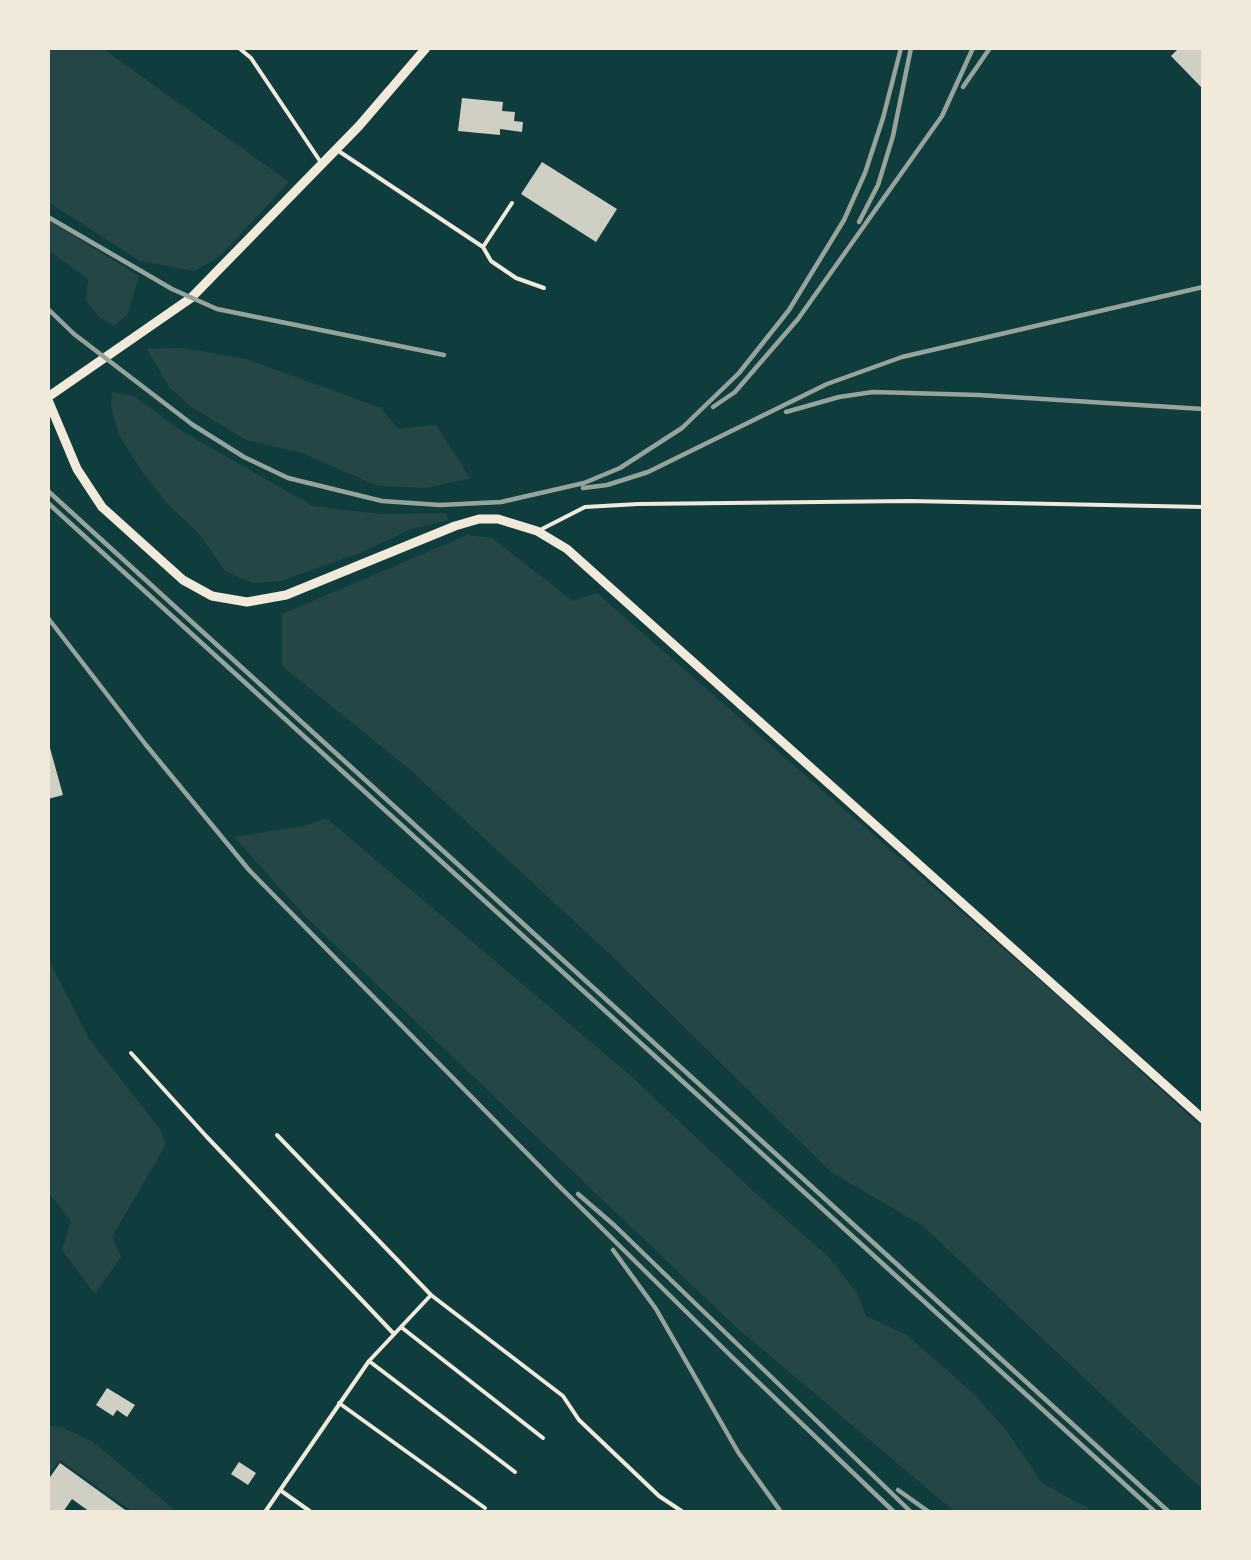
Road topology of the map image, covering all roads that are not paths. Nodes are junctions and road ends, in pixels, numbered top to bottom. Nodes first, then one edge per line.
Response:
1 (239, 48) edge
2 (426, 48) edge
3 (336, 150) junction
4 (322, 165) junction
5 (512, 203) dead end
6 (483, 247) junction
7 (544, 288) dead end
8 (48, 398) edge
9 (1203, 507) edge
10 (537, 531) junction
11 (131, 1053) dead end
12 (1203, 1119) edge
13 (277, 1135) dead end
14 (431, 1295) junction
15 (401, 1327) junction
16 (394, 1334) junction
17 (369, 1361) junction
18 (339, 1403) junction
19 (543, 1438) dead end
20 (514, 1472) dead end
21 (280, 1490) junction
22 (485, 1508) dead end
23 (265, 1512) edge
24 (312, 1512) edge
25 (683, 1512) edge

1 - 4 lane
2 - 3 street
3 - 4 street
3 - 6 lane
4 - 8 street
5 - 6 lane
6 - 7 lane
8 - 10 street
9 - 10 lane
10 - 12 street
11 - 16 lane
13 - 14 lane
14 - 15 lane
14 - 25 lane
15 - 16 lane
15 - 19 lane
16 - 17 lane
17 - 18 lane
17 - 20 lane
18 - 21 lane
18 - 22 lane
21 - 23 lane
21 - 24 lane

